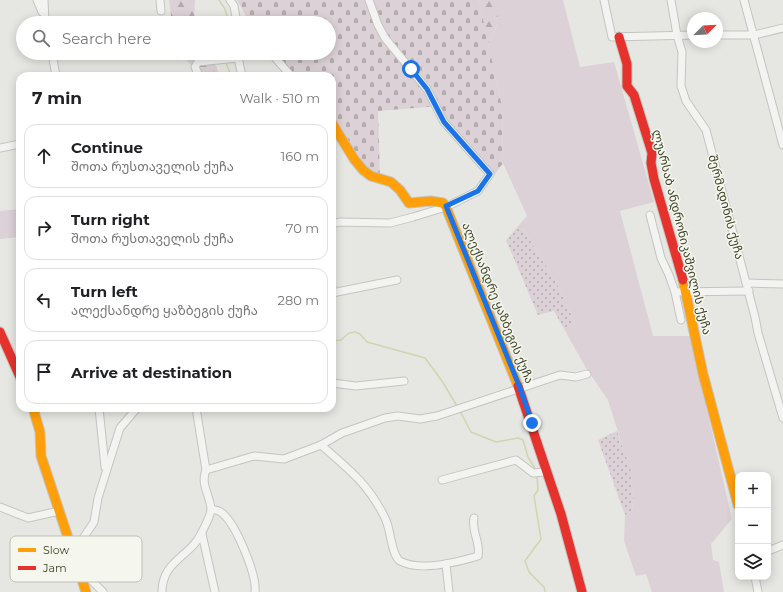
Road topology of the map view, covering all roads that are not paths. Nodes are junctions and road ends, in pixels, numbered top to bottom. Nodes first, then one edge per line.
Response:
1 (37, 0) edge
2 (44, 0) edge
3 (160, 0) edge
4 (230, 0) edge
5 (369, 0) edge
6 (604, 0) edge
7 (672, 0) edge
8 (744, 0) edge
9 (162, 11) dead end
10 (43, 16) edge
11 (44, 16) edge
12 (235, 16) edge
13 (783, 28) edge
14 (677, 35) junction
15 (687, 35) edge
16 (723, 35) edge
17 (754, 35) junction
18 (616, 37) junction
19 (53, 60) edge
20 (225, 60) edge
21 (239, 60) edge
22 (277, 60) edge
23 (55, 72) edge
24 (197, 72) edge
25 (241, 72) edge
26 (288, 72) edge
27 (336, 129) edge
28 (16, 145) edge
29 (783, 145) edge
30 (0, 148) edge
31 (446, 206) junction
32 (650, 215) dead end
33 (336, 223) edge
34 (397, 280) dead end
35 (746, 282) junction
36 (783, 284) edge
37 (748, 291) junction
38 (336, 292) edge
39 (675, 292) junction
40 (686, 292) junction
41 (681, 320) dead end
42 (0, 332) edge
43 (16, 369) edge
44 (586, 374) dead end
45 (404, 381) dead end
46 (336, 384) edge
47 (520, 388) junction
48 (34, 412) edge
49 (99, 412) edge
50 (134, 412) edge
51 (197, 412) edge
52 (783, 418) edge
53 (321, 445) junction
54 (206, 470) junction
55 (546, 472) junction
56 (106, 473) junction
57 (442, 480) dead end
58 (735, 494) edge
59 (0, 507) edge
60 (211, 509) junction
61 (59, 511) junction
62 (474, 518) dead end
63 (202, 534) junction
64 (67, 536) edge
65 (85, 536) edge
66 (783, 545) edge
67 (771, 550) edge
68 (446, 564) junction
69 (756, 580) edge
70 (83, 582) edge
71 (93, 582) edge
72 (86, 592) edge
73 (103, 592) edge
74 (162, 592) edge
75 (215, 592) edge
76 (255, 592) edge
77 (449, 592) edge
78 (582, 592) edge
79 (758, 592) edge

1 - 10 street
2 - 11 street
3 - 9 street
4 - 12 street
5 - 31 street
6 - 18 street, ლუარსაბ ანდრონიკაშვილის ქუჩა
7 - 14 street, შერმადინის ქუჩა
8 - 17 street
13 - 17 street
14 - 15 street
14 - 18 street
14 - 35 street, შერმადინის ქუჩა
16 - 17 street
17 - 29 street
18 - 40 street, ლუარსაბ ანდრონიკაშვილის ქუჩა
19 - 23 street
20 - 24 street
21 - 25 street
22 - 26 street
27 - 31 street
28 - 30 street
31 - 33 street
31 - 47 street, ალექსანდრე ყაზბეგის ქუჩა
32 - 39 street
34 - 38 street
35 - 36 street
35 - 37 street, შერმადინის ქუჩა
37 - 40 street
37 - 52 street, შერმადინის ქუჩა
39 - 40 street
39 - 41 street
40 - 58 street, ლუარსაბ ანდრონიკაშვილის ქუჩა
42 - 43 street
44 - 47 street
45 - 46 street
47 - 53 street
47 - 55 street, ალექსანდრე ყაზბეგის ქუჩა
48 - 61 street
49 - 56 street
50 - 56 street
51 - 54 street
53 - 54 street
53 - 68 street
54 - 60 street
55 - 57 street
55 - 78 street, ალექსანდრე ყაზბეგის ქუჩა
56 - 65 street
59 - 61 street
60 - 63 street
60 - 76 street
61 - 64 street
62 - 68 street
63 - 74 street
63 - 75 street
66 - 67 street
68 - 77 street
69 - 79 street
70 - 72 street
71 - 73 street

